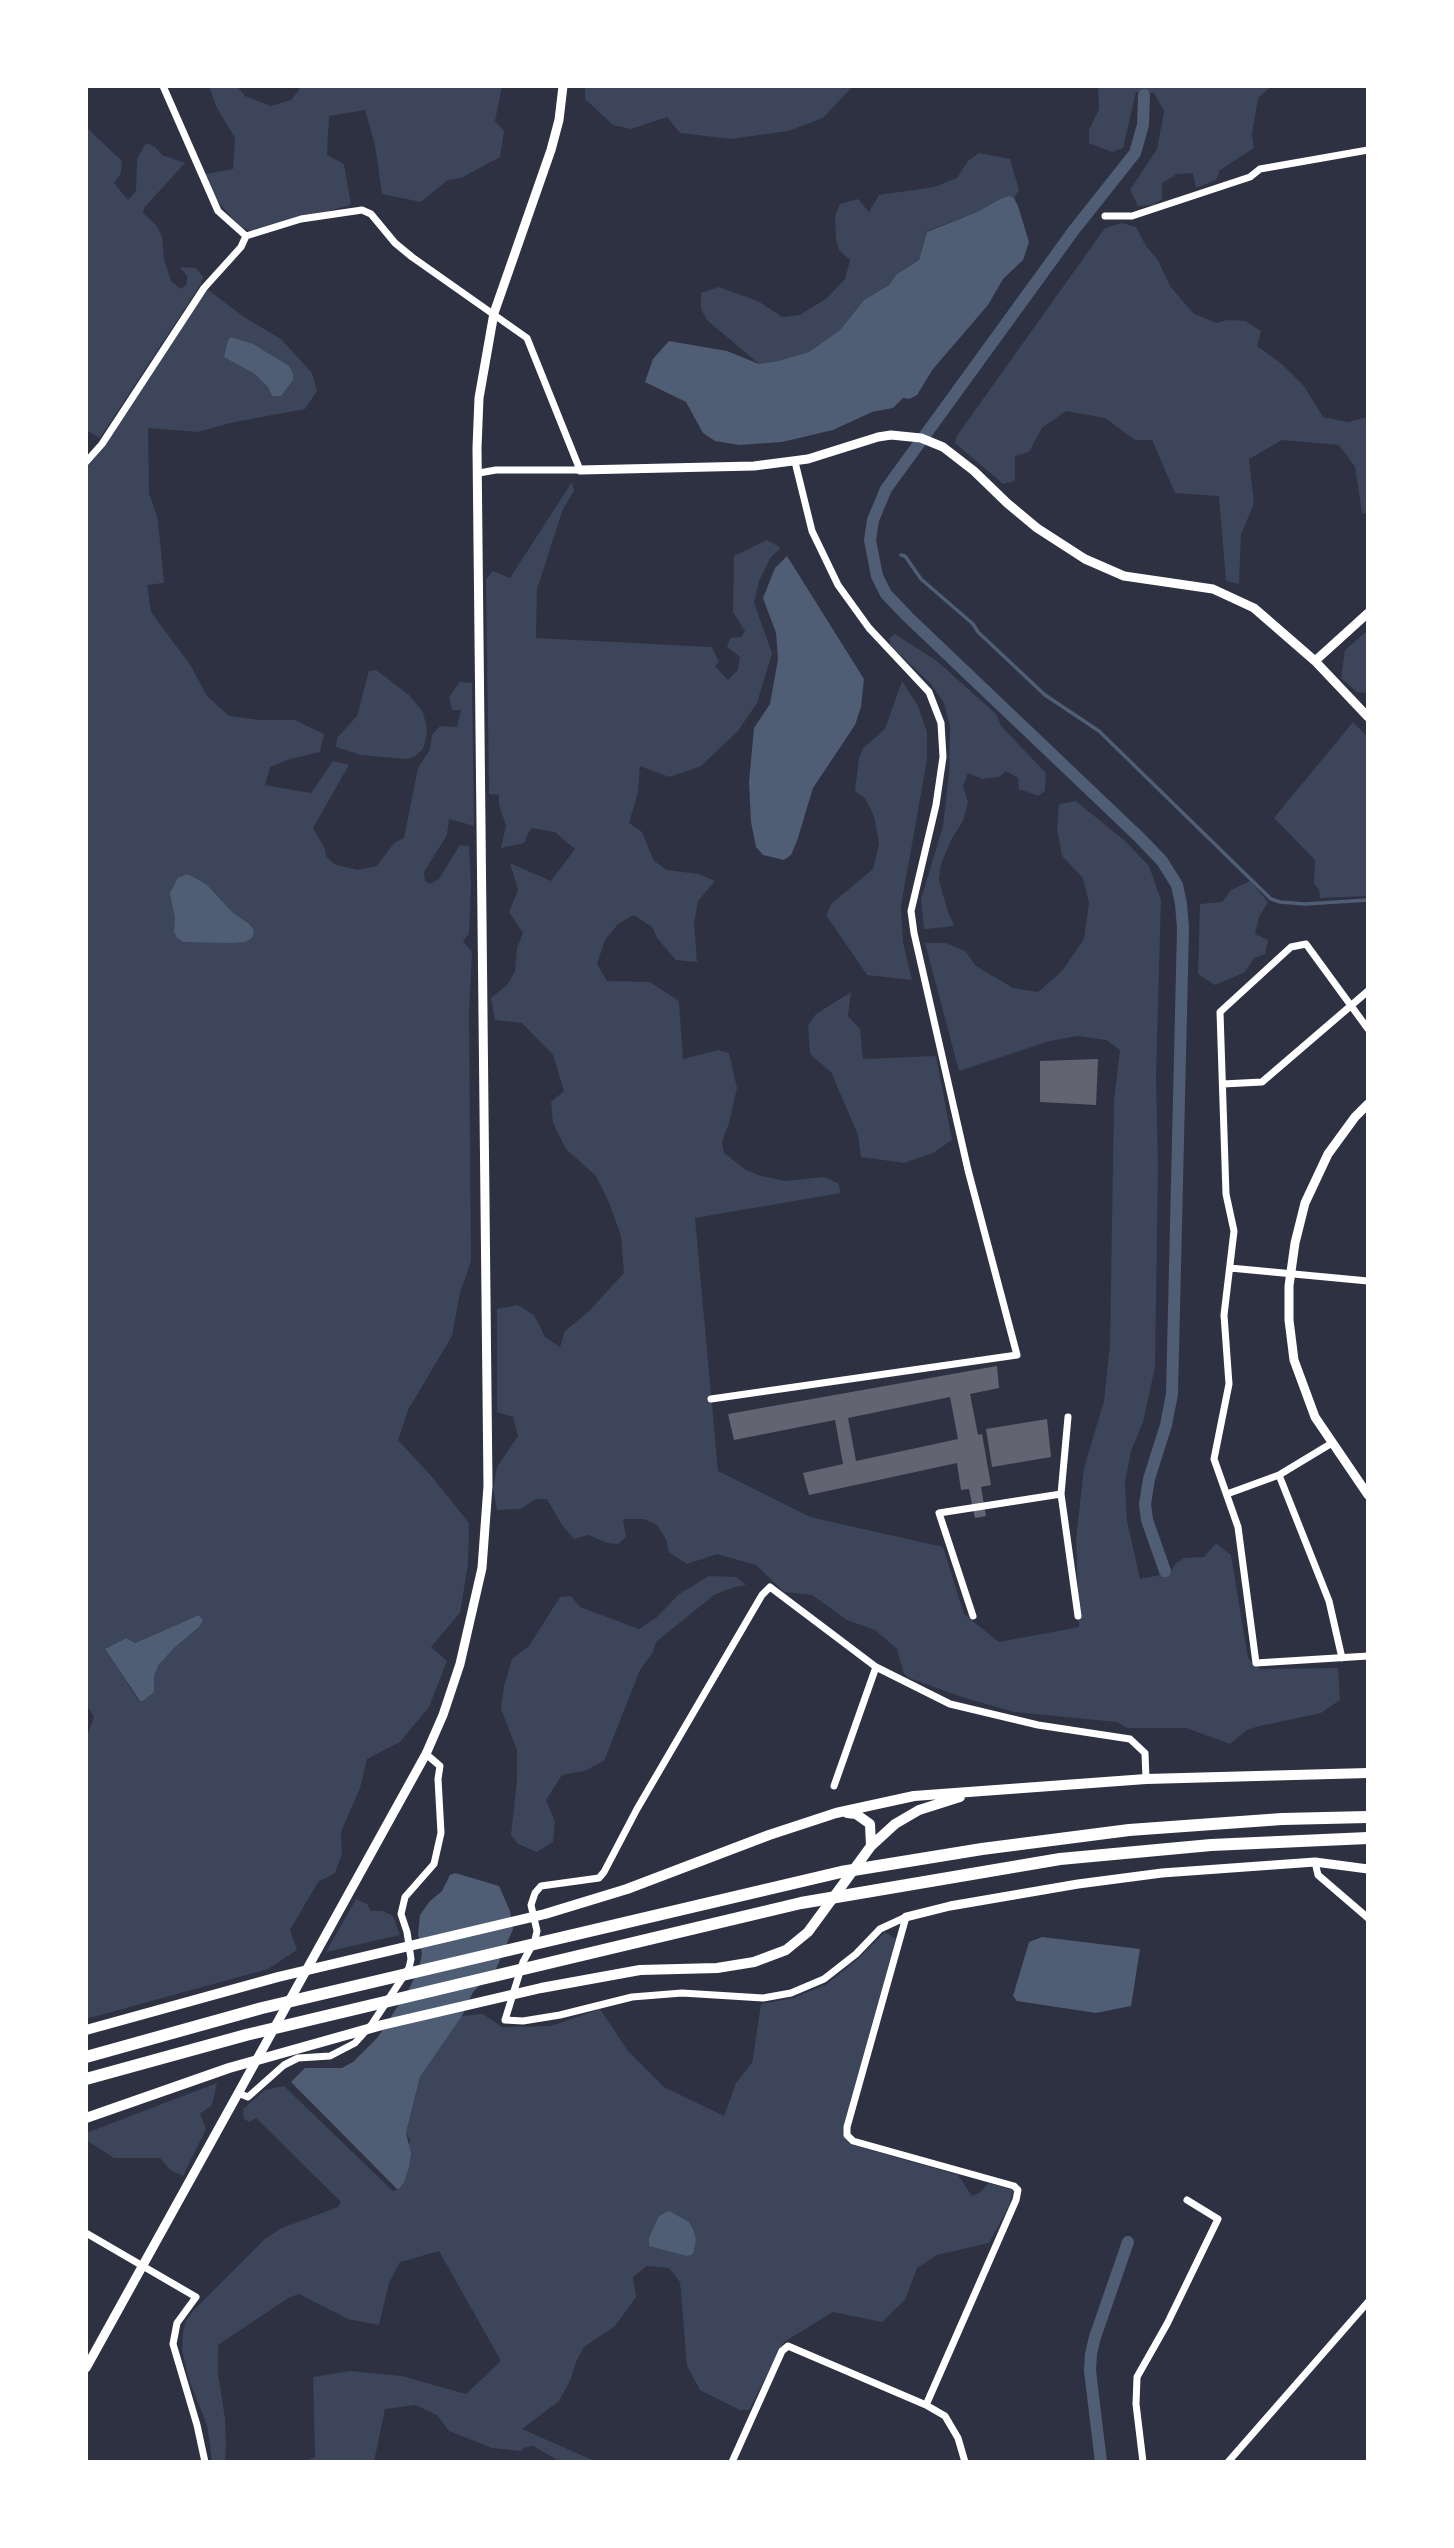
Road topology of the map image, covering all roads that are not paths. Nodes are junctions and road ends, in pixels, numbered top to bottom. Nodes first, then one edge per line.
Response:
1 (163, 86) edge
2 (563, 86) edge
3 (1368, 150) edge
4 (1105, 216) dead end
5 (246, 236) junction
6 (494, 313) junction
7 (795, 461) junction
8 (86, 462) edge
9 (580, 470) junction
10 (479, 473) junction
11 (1368, 613) edge
12 (1315, 661) junction
13 (1368, 717) edge
14 (1368, 991) edge
15 (1351, 1005) junction
16 (1368, 1029) edge
17 (1223, 1084) junction
18 (1368, 1104) edge
19 (1230, 1268) junction
20 (1289, 1274) junction
21 (1368, 1281) edge
22 (711, 1399) dead end
23 (1068, 1417) dead end
24 (1332, 1443) junction
25 (1279, 1475) junction
26 (1368, 1493) edge
27 (1061, 1494) junction
28 (1227, 1494) junction
29 (973, 1615) dead end
30 (1079, 1616) dead end
31 (1368, 1656) edge
32 (1342, 1658) junction
33 (876, 1667) junction
34 (426, 1754) junction
35 (1368, 1773) edge
36 (1146, 1779) junction
37 (834, 1786) dead end
38 (975, 1792) junction
39 (836, 1813) junction
40 (1368, 1817) edge
41 (1368, 1838) edge
42 (871, 1846) junction
43 (1315, 1863) junction
44 (1368, 1869) edge
45 (906, 1917) junction
46 (1368, 1918) edge
47 (86, 2030) edge
48 (86, 2057) edge
49 (86, 2079) edge
50 (238, 2093) junction
51 (86, 2118) edge
52 (1187, 2200) dead end
53 (86, 2232) edge
54 (143, 2264) junction
55 (1368, 2302) edge
56 (86, 2368) edge
57 (926, 2404) junction
58 (205, 2462) edge
59 (732, 2462) edge
60 (965, 2462) edge
61 (1143, 2462) edge
62 (1228, 2462) edge

1 - 5 street
2 - 6 street
3 - 4 street
5 - 6 street
5 - 8 street
6 - 9 street
6 - 10 street
7 - 9 street
7 - 12 street
7 - 22 street
9 - 10 street
10 - 34 street
11 - 12 street
12 - 13 street
14 - 15 street
15 - 16 street
15 - 17 street
15 - 17 street
17 - 19 street
18 - 20 street
19 - 20 street
19 - 28 street
20 - 21 street
20 - 24 street
23 - 27 street
24 - 25 street
24 - 26 street
25 - 28 street
25 - 32 street
27 - 29 street
27 - 30 street
28 - 32 street
31 - 32 street
33 - 36 street
33 - 37 street
33 - 45 street
34 - 50 street
34 - 50 street
35 - 36 main road
36 - 38 main road
38 - 39 main road
38 - 42 main road
39 - 42 main road
39 - 47 main road
40 - 48 highway
41 - 49 highway
42 - 51 main road
43 - 44 street
43 - 45 street
43 - 46 street
45 - 57 street
50 - 54 street
52 - 61 street
53 - 54 street
54 - 56 street
54 - 58 street
55 - 62 street
57 - 59 street
57 - 60 street

